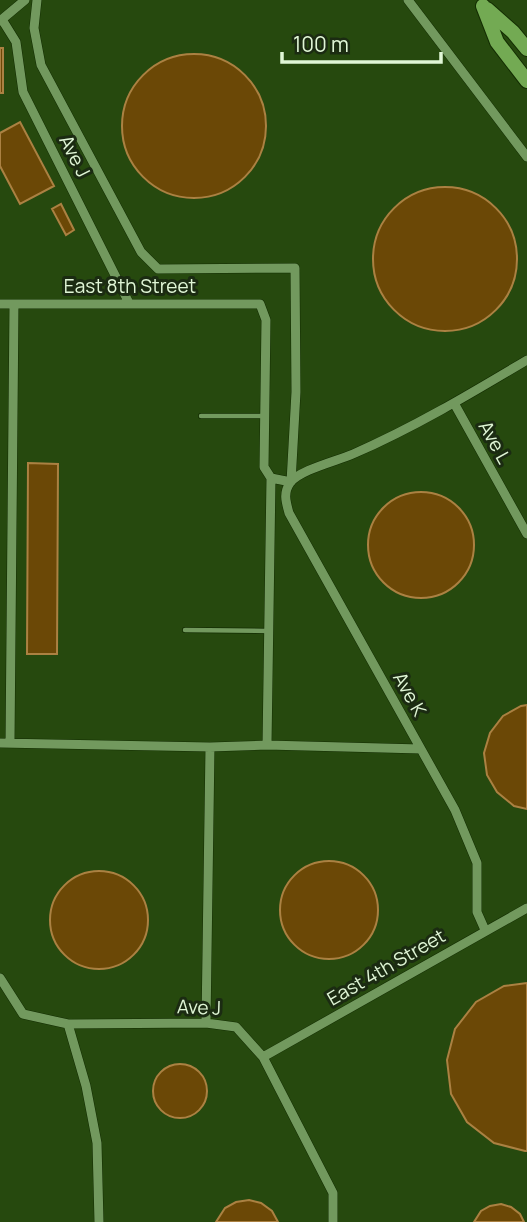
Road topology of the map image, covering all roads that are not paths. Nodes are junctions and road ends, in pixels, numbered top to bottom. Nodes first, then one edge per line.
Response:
1 (25, 0) edge
2 (37, 0) edge
3 (408, 0) edge
4 (484, 2) edge
5 (1, 21) edge
6 (527, 50) edge
7 (527, 81) edge
8 (527, 157) edge
9 (129, 303) junction
10 (0, 304) edge
11 (14, 304) junction
12 (527, 360) edge
13 (454, 403) junction
14 (201, 416) dead end
15 (265, 416) junction
16 (271, 478) junction
17 (291, 481) junction
18 (527, 534) edge
19 (185, 630) dead end
20 (268, 631) junction
21 (5, 743) edge
22 (267, 745) junction
23 (210, 747) junction
24 (421, 749) junction
25 (527, 908) edge
26 (485, 930) junction
27 (1, 980) edge
28 (206, 1023) junction
29 (68, 1024) junction
30 (263, 1057) junction
31 (99, 1222) edge
32 (333, 1222) edge

1 - 5 street
2 - 17 street, Ave K
3 - 8 street
4 - 6 main road
4 - 7 main road
5 - 9 street, Ave J
9 - 11 street, East 8th Street
9 - 15 street, East 8th Street
10 - 11 street, East 8th Street
11 - 21 street
12 - 13 street
13 - 17 street
13 - 18 street, Ave L
14 - 15 lane
15 - 16 street
16 - 17 street
16 - 20 street
17 - 24 street, Ave K
19 - 20 lane
20 - 22 street
21 - 23 street
22 - 23 street
22 - 24 street
23 - 28 street
24 - 26 street, Ave K
25 - 26 street, East 4th Street
26 - 30 street, East 4th Street
27 - 29 street, Ave J
28 - 29 street, Ave J
28 - 30 street, Ave J
29 - 31 street
30 - 32 street, Ave J

